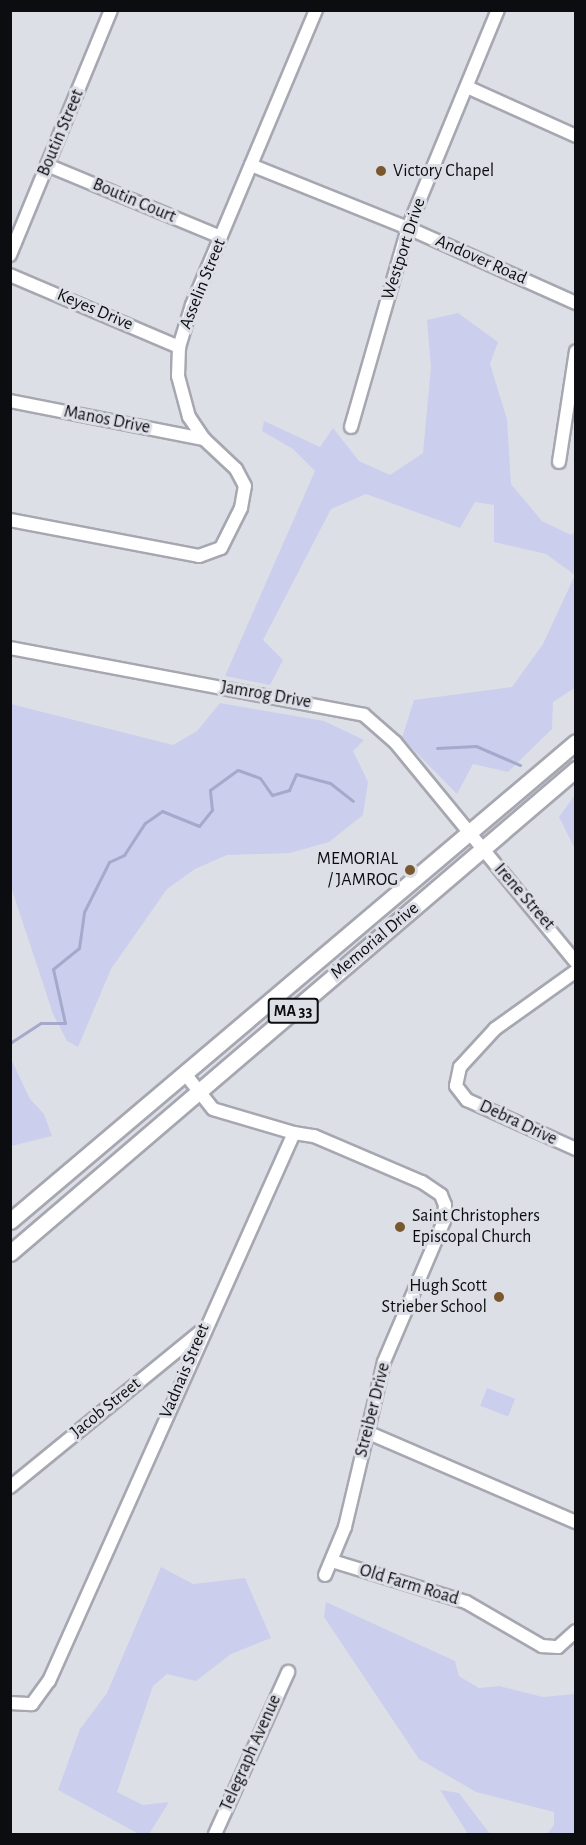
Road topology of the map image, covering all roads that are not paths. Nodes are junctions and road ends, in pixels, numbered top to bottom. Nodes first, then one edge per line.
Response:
1 (111, 10) edge
2 (316, 10) edge
3 (498, 10) edge
4 (467, 87) junction
5 (576, 136) edge
6 (47, 165) junction
7 (251, 165) junction
8 (408, 228) junction
9 (221, 237) junction
10 (10, 255) edge
11 (10, 275) edge
12 (576, 303) edge
13 (179, 346) junction
14 (576, 351) edge
15 (10, 401) edge
16 (351, 427) dead end
17 (204, 439) junction
18 (559, 462) dead end
19 (10, 520) edge
20 (10, 648) edge
21 (576, 742) edge
22 (576, 769) edge
23 (470, 834) junction
24 (482, 850) junction
25 (576, 962) edge
26 (576, 971) edge
27 (186, 1075) junction
28 (200, 1092) junction
29 (294, 1133) junction
30 (576, 1149) edge
31 (10, 1221) edge
32 (10, 1253) edge
33 (202, 1331) junction
34 (369, 1433) junction
35 (10, 1487) edge
36 (576, 1522) edge
37 (332, 1561) junction
38 (325, 1575) dead end
39 (576, 1631) edge
40 (288, 1672) dead end
41 (10, 1704) edge
42 (215, 1834) edge

1 - 6 street, Boutin Street
2 - 7 street, Asselin Street
3 - 4 street, Westport Drive
4 - 5 street
4 - 8 street, Westport Drive
6 - 9 street, Boutin Court
6 - 10 street, Boutin Street
7 - 8 street, Andover Road
7 - 9 street, Asselin Street
8 - 12 street, Andover Road
8 - 16 street, Westport Drive
9 - 13 street, Asselin Street
11 - 13 street, Keyes Drive
13 - 17 street, Asselin Street
14 - 18 street
15 - 17 street, Manos Drive
17 - 19 street, Asselin Street
20 - 23 street, Jamrog Drive
21 - 23 main road, Memorial Drive / MA 33
22 - 24 main road, Memorial Drive / MA 33
23 - 24 street, Irene Street
23 - 27 main road, Memorial Drive / MA 33
24 - 25 street, Irene Street
24 - 28 main road, Memorial Drive / MA 33
26 - 30 street, Debra Drive
27 - 28 street
27 - 31 main road, Memorial Drive / MA 33
28 - 29 street
28 - 32 main road, Memorial Drive / MA 33
29 - 33 street, Vadnais Street
29 - 34 street, Streiber Drive
33 - 35 street, Jacob Street
33 - 41 street, Vadnais Street
34 - 36 street
34 - 37 street, Streiber Drive
37 - 38 street, Streiber Drive
37 - 39 street, Old Farm Road
40 - 42 street, Telegraph Avenue

